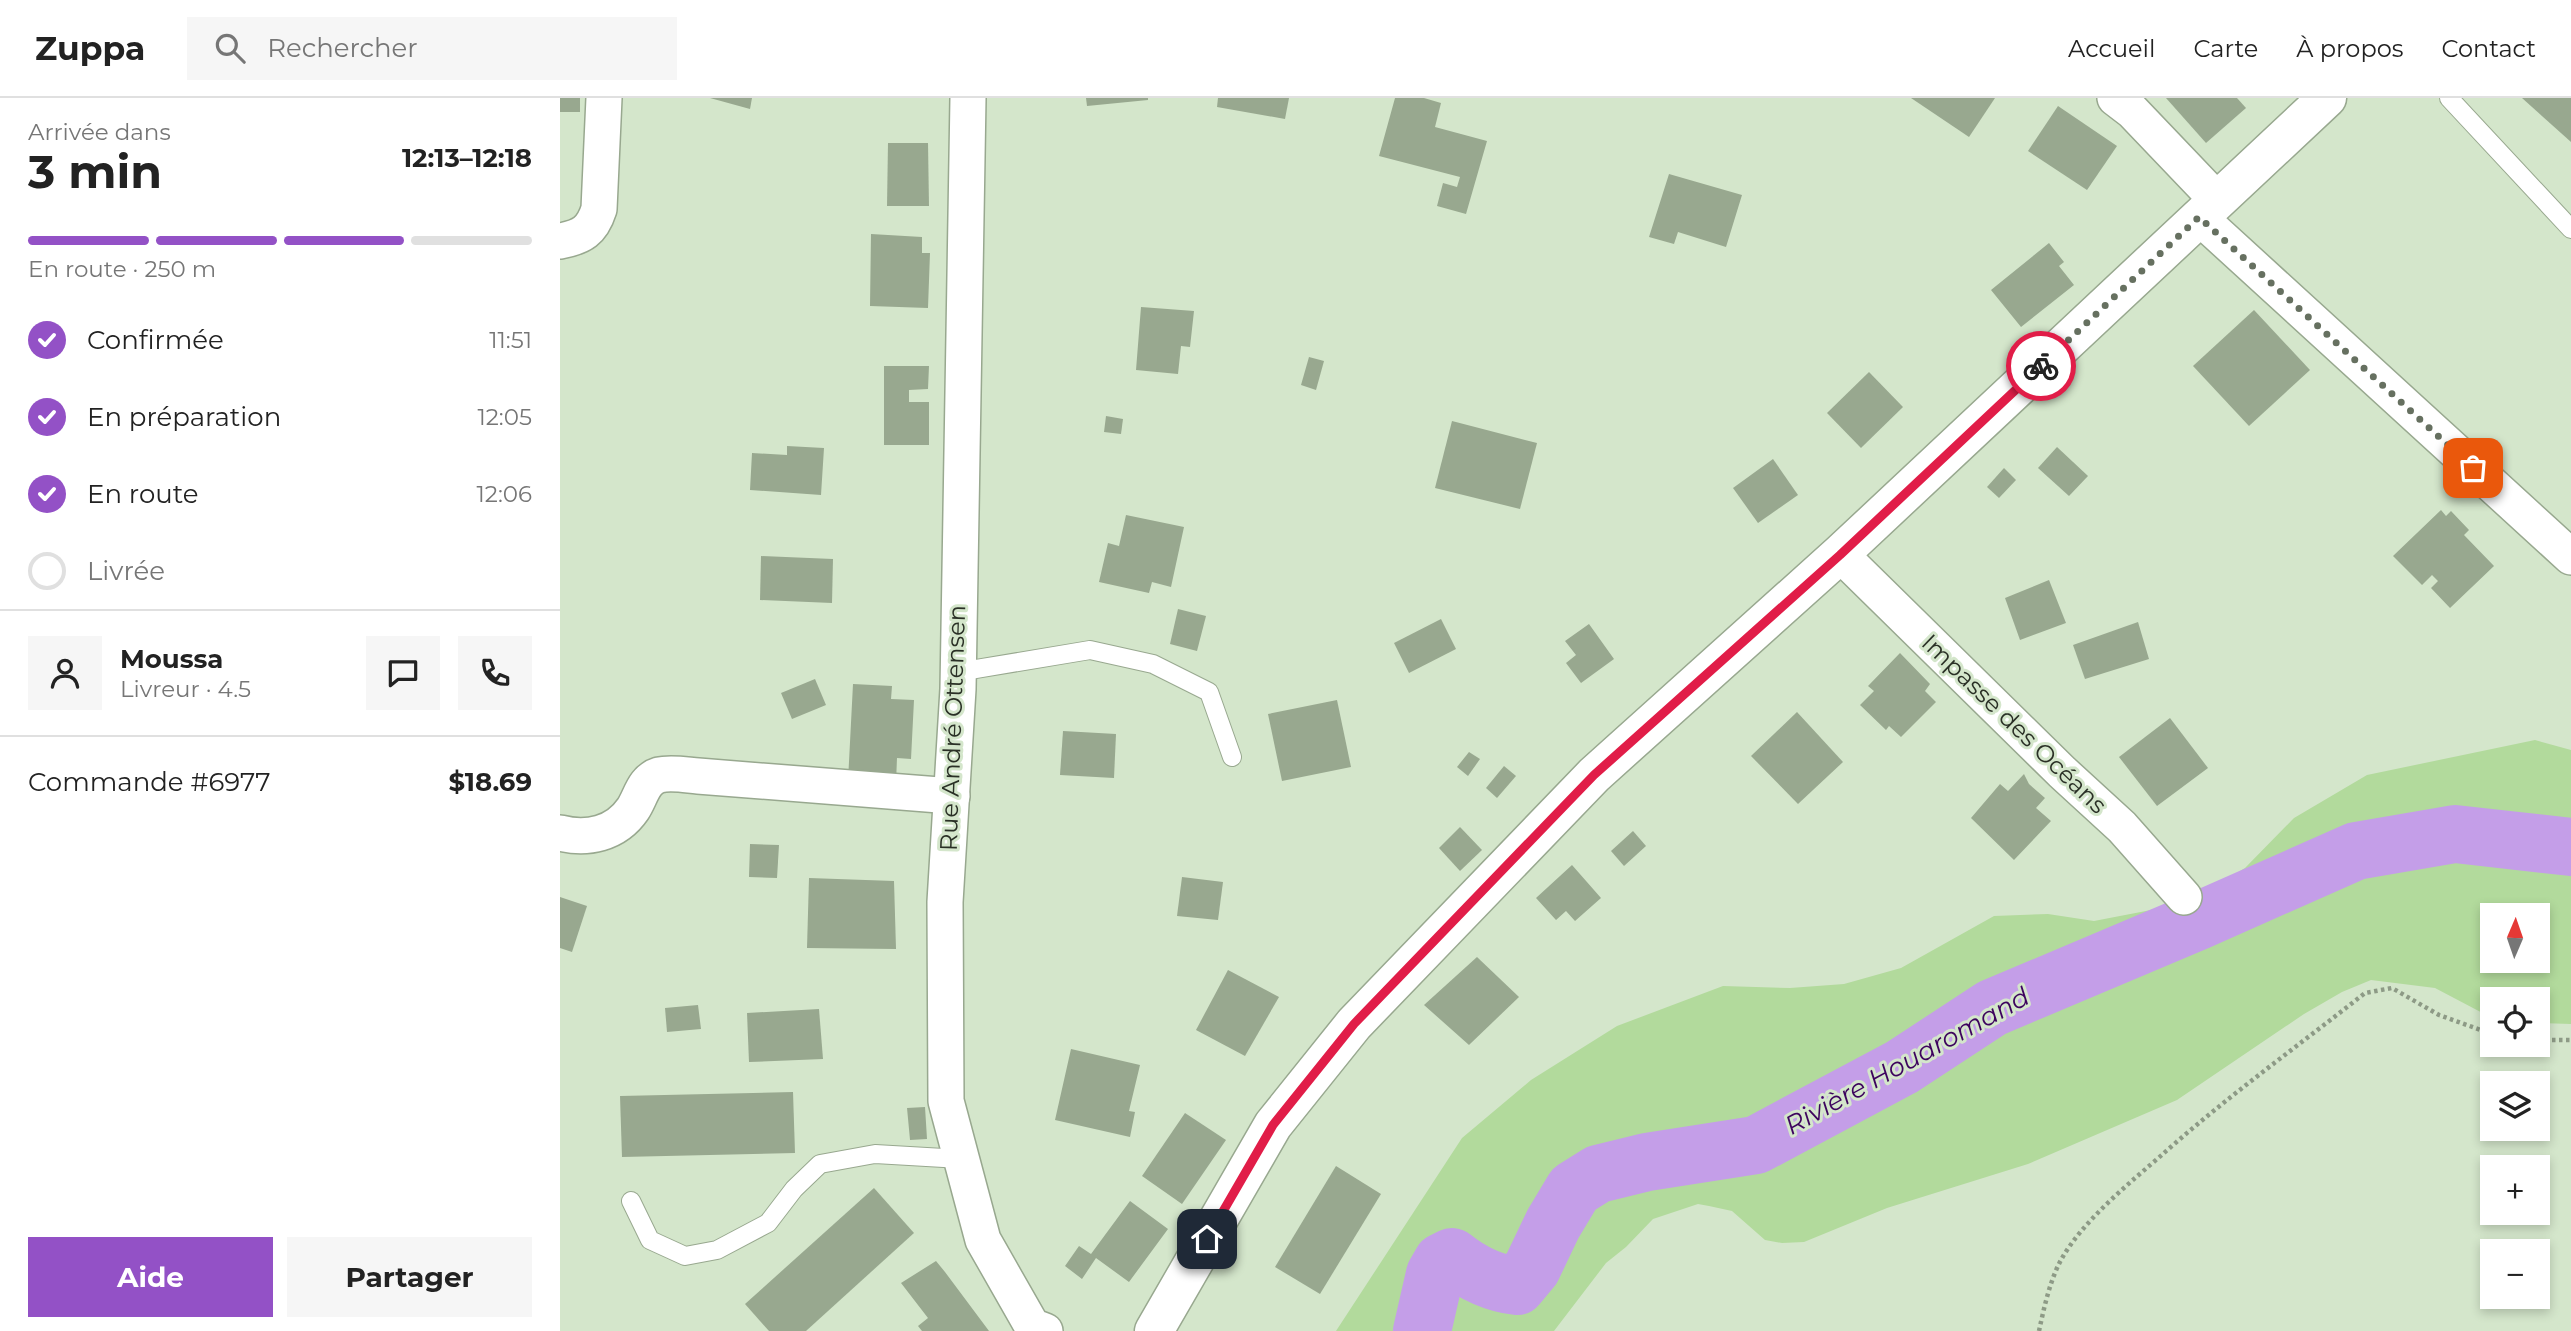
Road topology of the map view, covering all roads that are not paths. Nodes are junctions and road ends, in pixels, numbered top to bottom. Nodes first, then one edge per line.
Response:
1 (604, 98) edge
2 (968, 98) edge
3 (2115, 98) edge
4 (2327, 98) edge
5 (2449, 98) edge
6 (2208, 209) junction
7 (2571, 229) edge
8 (560, 240) edge
9 (1840, 555) junction
10 (2571, 557) edge
11 (958, 664) junction
12 (1232, 757) dead end
13 (952, 796) junction
14 (560, 833) edge
15 (2184, 897) dead end
16 (961, 1159) junction
17 (631, 1202) dead end
18 (1045, 1331) edge
19 (1154, 1331) edge

1 - 8 street
2 - 11 street, Rue André Ottensen
3 - 6 street
4 - 6 street
5 - 7 lane
6 - 9 street
6 - 10 street
9 - 15 street, Impasse des Océans
9 - 19 street
11 - 12 lane
11 - 13 street, Rue André Ottensen
13 - 14 street
13 - 16 street, Rue André Ottensen
16 - 17 lane
16 - 18 street, Rue André Ottensen

